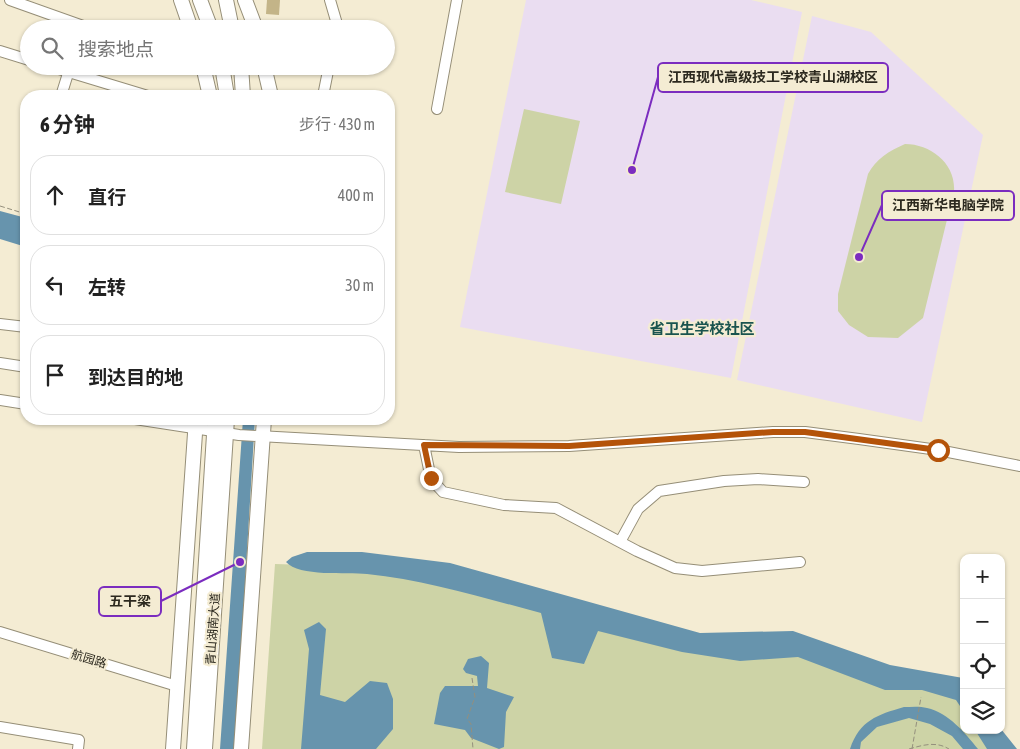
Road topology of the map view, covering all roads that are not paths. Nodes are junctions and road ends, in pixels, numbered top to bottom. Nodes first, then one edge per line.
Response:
1 (10, 0) edge
2 (181, 0) edge
3 (200, 0) edge
4 (226, 0) edge
5 (245, 0) edge
6 (330, 0) edge
7 (457, 0) edge
8 (66, 20) edge
9 (188, 20) edge
10 (208, 20) edge
11 (230, 20) edge
12 (253, 20) edge
13 (336, 20) edge
14 (0, 51) edge
15 (20, 57) edge
16 (68, 75) edge
17 (87, 75) edge
18 (205, 75) edge
19 (224, 75) edge
20 (242, 75) edge
21 (266, 75) edge
22 (327, 75) edge
23 (63, 90) edge
24 (131, 90) edge
25 (209, 90) edge
26 (226, 90) edge
27 (243, 90) edge
28 (270, 90) edge
29 (324, 90) edge
30 (437, 109) dead end
31 (0, 324) edge
32 (20, 326) edge
33 (0, 363) edge
34 (20, 366) edge
35 (0, 400) edge
36 (20, 403) edge
37 (196, 425) edge
38 (210, 425) edge
39 (263, 425) edge
40 (224, 427) edge
41 (261, 436) junction
42 (424, 445) junction
43 (1020, 466) edge
44 (804, 482) dead end
45 (620, 542) junction
46 (800, 562) dead end
47 (0, 632) edge
48 (177, 686) junction
49 (0, 727) edge
50 (78, 749) edge
51 (173, 749) edge
52 (194, 749) edge
53 (205, 749) edge
54 (241, 749) edge

1 - 8 street
2 - 9 main road
3 - 10 main road
4 - 11 main road
5 - 12 main road
6 - 13 street
7 - 30 street
14 - 15 street
16 - 23 street
17 - 24 street
18 - 25 main road
19 - 26 main road
20 - 27 main road
21 - 28 main road
22 - 29 street
31 - 32 street
33 - 34 street
35 - 36 street
37 - 48 main road
38 - 40 street
39 - 41 main road
40 - 41 street
40 - 52 main road, 青山湖南大道
40 - 53 main road, 青山湖南大道
41 - 42 street
41 - 54 main road
42 - 43 street
42 - 45 street
44 - 45 street
45 - 46 street
47 - 48 street, 航园路
48 - 51 main road
49 - 50 street

